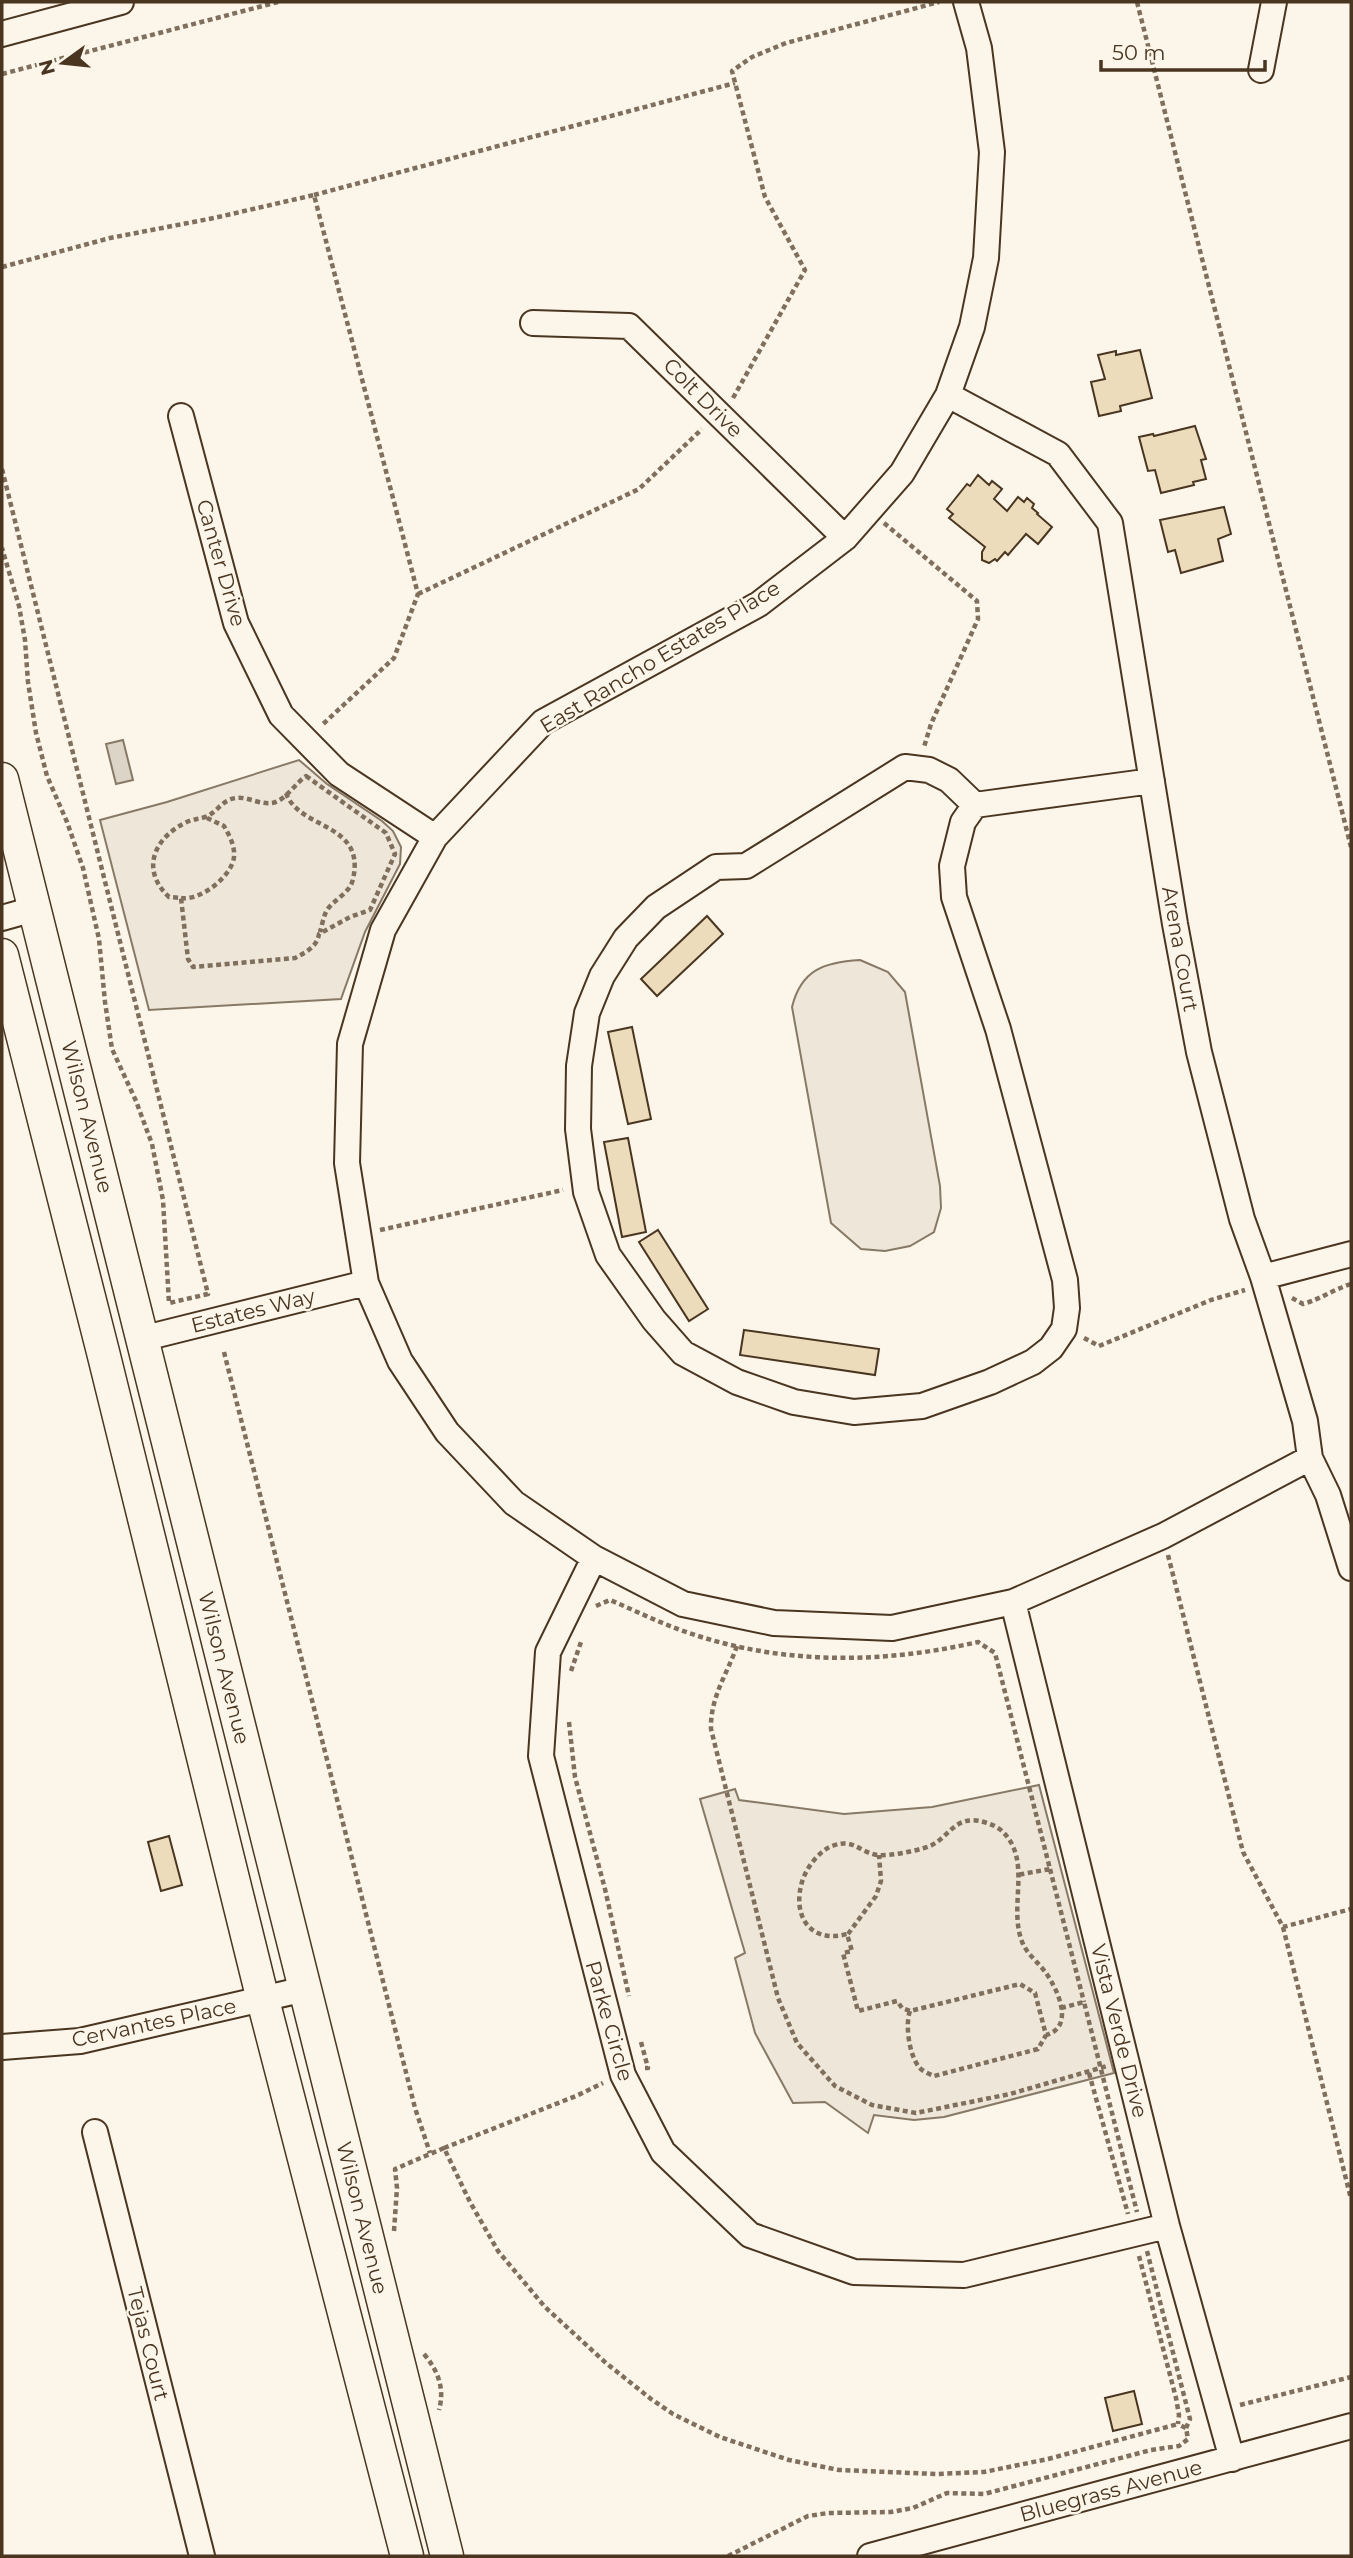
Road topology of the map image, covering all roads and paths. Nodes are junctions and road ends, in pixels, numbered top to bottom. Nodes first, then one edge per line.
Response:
1 (121, 2) edge
2 (278, 2) edge
3 (939, 2) edge
4 (966, 2) edge
5 (1137, 2) edge
6 (1274, 2) edge
7 (2, 34) edge
8 (1261, 70) dead end
9 (2, 74) edge
10 (735, 83) junction
11 (314, 194) junction
12 (2, 267) edge
13 (533, 323) dead end
14 (948, 395) junction
15 (718, 413) junction
16 (181, 416) dead end
17 (2, 470) edge
18 (869, 511) junction
19 (845, 538) junction
20 (2, 548) edge
21 (418, 594) junction
22 (305, 740) junction
23 (918, 768) junction
24 (2, 779) edge
25 (1152, 781) junction
26 (286, 793) junction
27 (975, 805) junction
28 (206, 817) junction
29 (435, 838) junction
30 (1351, 847) edge
31 (181, 898) junction
32 (34, 909) junction
33 (2, 918) edge
34 (319, 933) junction
35 (2, 955) edge
36 (585, 1186) junction
37 (359, 1235) junction
38 (1351, 1254) edge
39 (1264, 1281) junction
40 (366, 1283) junction
41 (1351, 1284) edge
42 (1064, 1329) junction
43 (141, 1339) junction
44 (224, 1352) dead end
45 (1310, 1458) junction
46 (1163, 1536) junction
47 (594, 1558) junction
48 (1351, 1568) edge
49 (1013, 1602) junction
50 (593, 1613) dead end
51 (584, 1631) dead end
52 (737, 1646) junction
53 (569, 1676) dead end
54 (569, 1711) dead end
55 (879, 1855) junction
56 (1050, 1869) junction
57 (1017, 1875) junction
58 (1351, 1909) edge
59 (1283, 1927) junction
60 (848, 1934) junction
61 (305, 1989) junction
62 (263, 2000) junction
63 (1084, 2002) junction
64 (631, 2003) dead end
65 (1061, 2008) junction
66 (910, 2011) junction
67 (1046, 2035) junction
68 (640, 2041) dead end
69 (2, 2047) edge
70 (1089, 2073) dead end
71 (623, 2075) junction
72 (95, 2132) dead end
73 (444, 2148) junction
74 (430, 2153) junction
75 (1351, 2199) edge
76 (1167, 2226) junction
77 (1142, 2232) junction
78 (393, 2237) dead end
79 (422, 2352) dead end
80 (1351, 2377) edge
81 (1219, 2411) junction
82 (438, 2414) dead end
83 (1190, 2419) junction
84 (1351, 2426) edge
85 (1186, 2428) junction
86 (1232, 2459) junction
87 (202, 2556) edge
88 (407, 2556) edge
89 (447, 2556) edge
90 (728, 2556) edge
91 (870, 2556) edge

1 - 7 street
2 - 9 path
3 - 10 path
4 - 14 street, East Rancho Estates Place
5 - 30 path
6 - 8 street
10 - 11 path
10 - 15 path
11 - 12 path
11 - 21 path
13 - 15 street, Colt Drive
14 - 18 street, East Rancho Estates Place
14 - 25 street, Arena Court
15 - 19 street, Colt Drive
15 - 21 path
16 - 22 street, Canter Drive
17 - 20 path
18 - 19 street, East Rancho Estates Place
18 - 23 path
19 - 29 street, East Rancho Estates Place
21 - 22 path
22 - 29 street, Canter Drive
23 - 27 street
23 - 36 street
24 - 32 main road, Wilson Avenue
25 - 27 street
25 - 39 street, Arena Court
26 - 28 path
26 - 34 path
26 - 34 path
27 - 42 street
28 - 31 path
28 - 31 path
29 - 37 street, East Rancho Estates Place
31 - 34 path
32 - 33 street
32 - 43 main road, Wilson Avenue
35 - 62 main road, Wilson Avenue
36 - 37 path
36 - 42 street
37 - 40 street, East Rancho Estates Place
38 - 39 street
39 - 41 path
39 - 42 path
39 - 45 street, Arena Court
40 - 43 street, Estates Way
40 - 47 street, East Rancho Estates Place
43 - 61 main road, Wilson Avenue
44 - 74 path
45 - 46 street, East Rancho Estates Place
45 - 48 street, Arena Court
46 - 49 street, East Rancho Estates Place
46 - 59 path
47 - 49 street, East Rancho Estates Place
47 - 71 street, Parke Circle
49 - 76 street, Vista Verde Drive
50 - 52 path
51 - 53 path
52 - 56 path
52 - 70 path
54 - 64 path
55 - 57 path
55 - 60 path
55 - 60 path
56 - 57 path
56 - 63 path
57 - 65 path
58 - 59 path
59 - 75 path
60 - 66 path
61 - 62 street, Cervantes Place
61 - 89 main road, Wilson Avenue
62 - 69 street, Cervantes Place
62 - 88 main road, Wilson Avenue
63 - 65 path
63 - 77 path
65 - 67 path
66 - 67 path
66 - 67 path
68 - 71 path
71 - 73 path
71 - 77 street, Parke Circle
72 - 87 street, Tejas Court
73 - 74 path
73 - 85 path
74 - 78 path
76 - 77 street, Parke Circle
76 - 81 street, Vista Verde Drive
77 - 83 path
79 - 82 path
80 - 81 path
81 - 83 path
81 - 86 street, Vista Verde Drive
83 - 85 path
84 - 86 street, Bluegrass Avenue
85 - 90 path
86 - 91 street, Bluegrass Avenue

